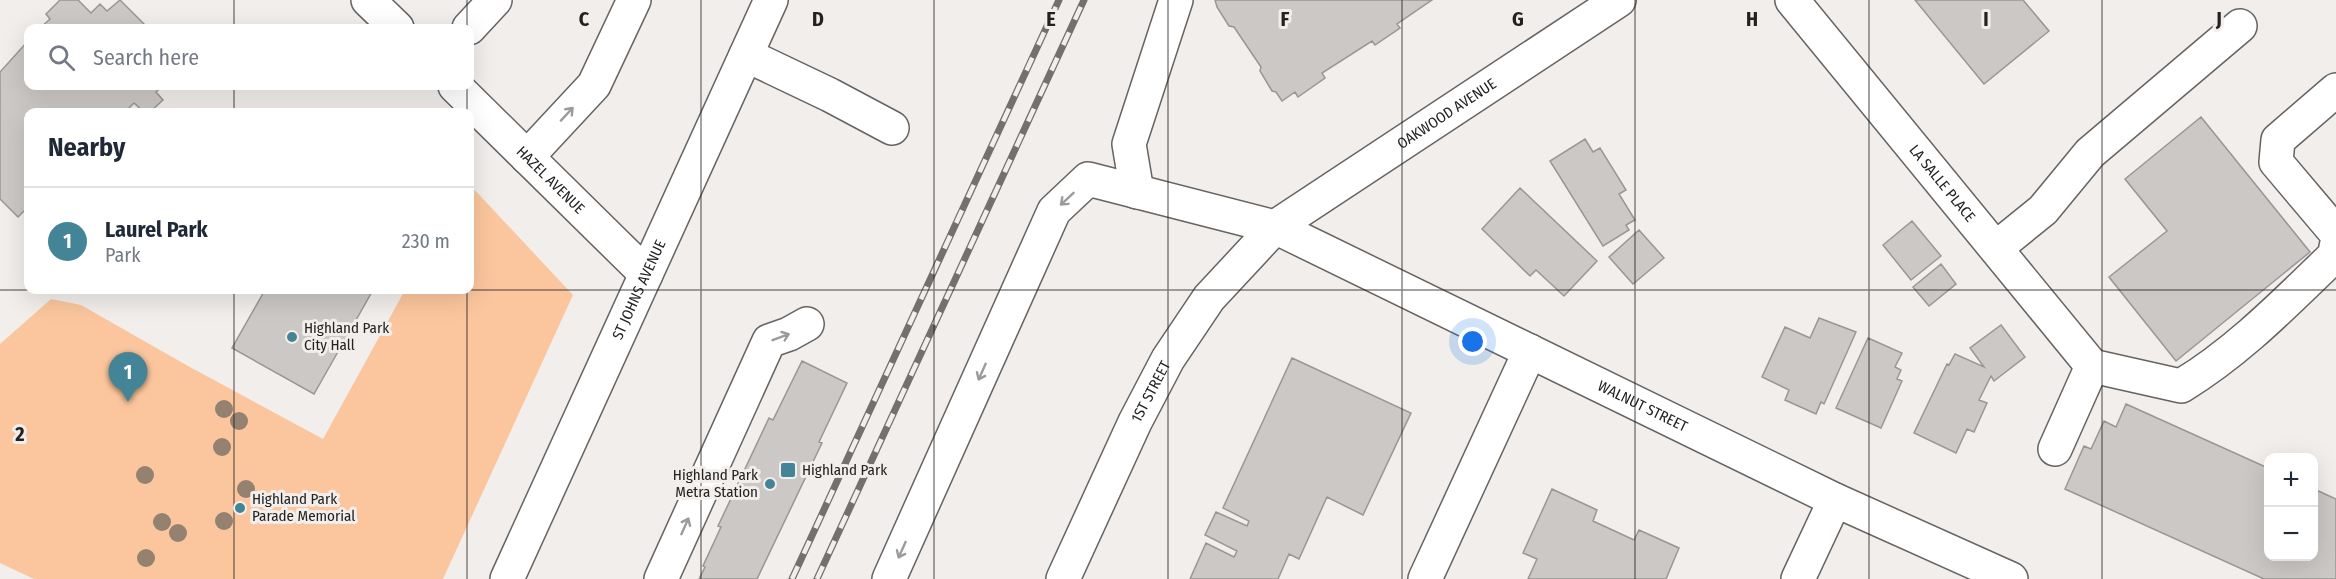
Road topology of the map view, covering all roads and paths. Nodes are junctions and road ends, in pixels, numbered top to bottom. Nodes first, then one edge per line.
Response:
1 (368, 0) edge
2 (495, 0) edge
3 (634, 0) edge
4 (771, 0) edge
5 (1176, 0) edge
6 (1619, 0) edge
7 (1792, 0) edge
8 (393, 24) edge
9 (473, 24) edge
10 (2240, 26) dead end
11 (746, 55) junction
12 (458, 90) edge
13 (2336, 90) edge
14 (892, 128) dead end
15 (527, 157) junction
16 (1137, 192) junction
17 (1275, 227) junction
18 (2336, 232) edge
19 (2336, 247) edge
20 (1996, 248) junction
21 (646, 274) junction
22 (807, 324) dead end
23 (1530, 351) junction
24 (2092, 366) junction
25 (2055, 449) dead end
26 (1835, 500) junction
27 (507, 579) edge
28 (661, 579) edge
29 (889, 579) edge
30 (1063, 579) edge
31 (1425, 579) edge
32 (1798, 579) edge
33 (2011, 579) edge

1 - 8 street
2 - 9 street
15 -> 3 street
4 - 11 street, ST JOHNS AVENUE
5 - 16 street
6 - 17 street, OAKWOOD AVENUE
7 - 20 street, LA SALLE PLACE
10 - 20 street
11 - 14 street
11 - 21 street, ST JOHNS AVENUE
12 - 15 street, HAZEL AVENUE
13 - 18 street
15 - 21 street, HAZEL AVENUE
16 - 17 street, WALNUT STREET
16 -> 29 street, WALNUT STREET
17 - 23 street, WALNUT STREET
17 - 30 street, 1ST STREET
19 - 24 street
20 - 24 street, LA SALLE PLACE
21 - 27 street, ST JOHNS AVENUE
28 -> 22 street
23 - 26 street, WALNUT STREET
23 - 31 street
24 - 25 street
26 - 32 street
26 - 33 street, WALNUT STREET

